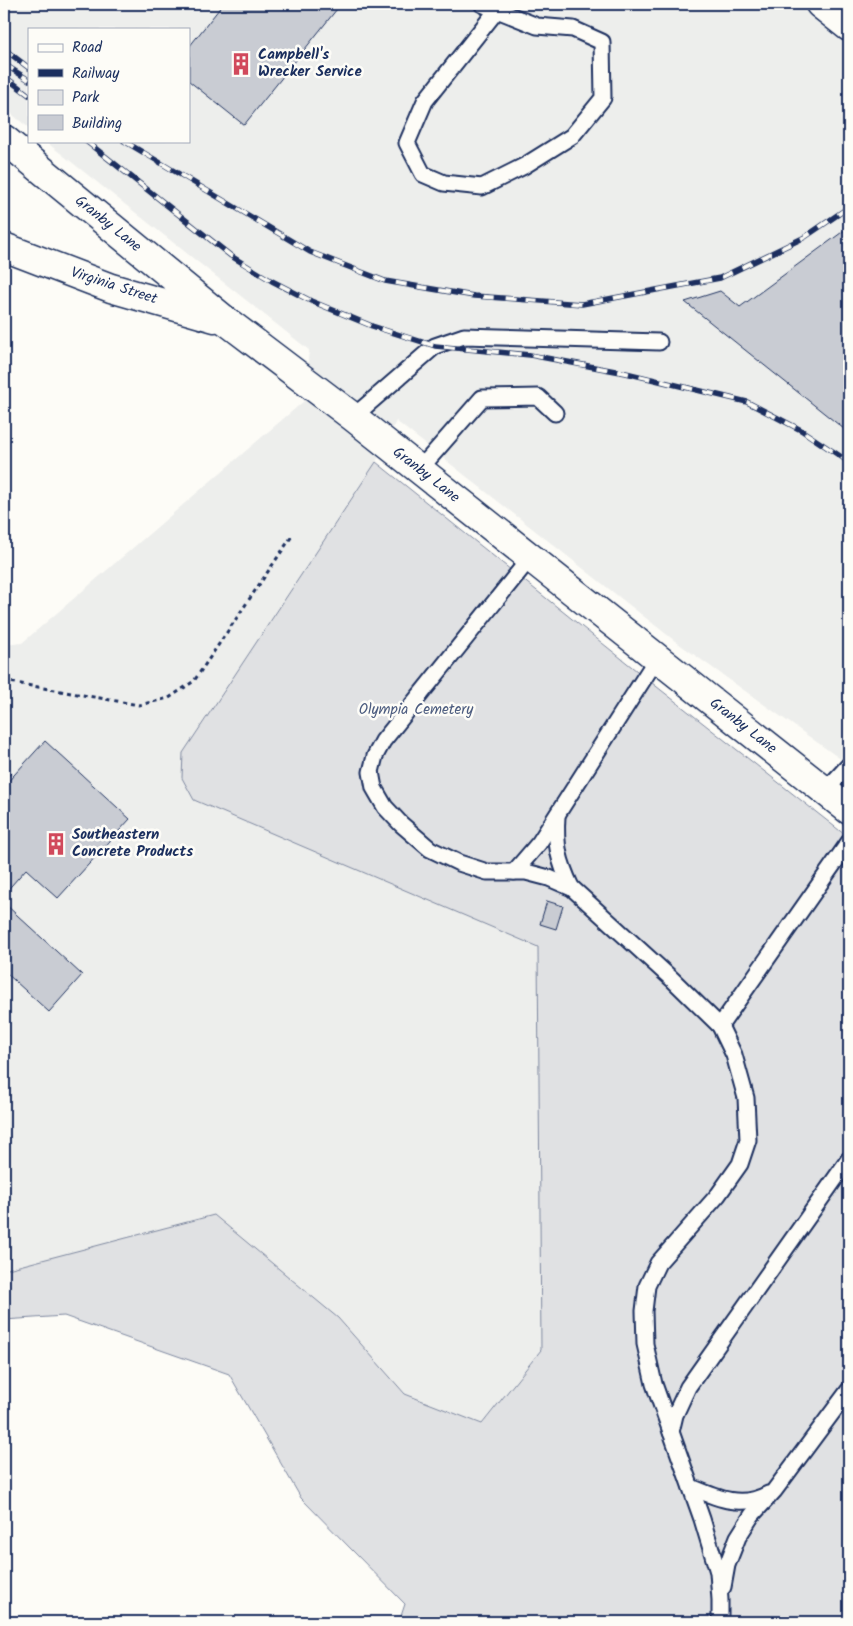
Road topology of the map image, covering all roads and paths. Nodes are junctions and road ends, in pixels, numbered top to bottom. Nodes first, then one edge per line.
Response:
1 (482, 4) edge
2 (820, 4) edge
3 (499, 7) edge
4 (849, 28) edge
5 (4, 139) edge
6 (4, 246) edge
7 (225, 320) junction
8 (659, 342) dead end
9 (555, 413) dead end
10 (353, 417) junction
11 (419, 470) junction
12 (292, 536) dead end
13 (530, 558) junction
14 (657, 658) junction
15 (4, 681) edge
16 (849, 765) edge
17 (825, 792) junction
18 (849, 810) edge
19 (557, 814) junction
20 (849, 842) edge
21 (514, 872) junction
22 (571, 887) junction
23 (720, 1026) junction
24 (849, 1159) edge
25 (849, 1390) edge
26 (685, 1394) junction
27 (658, 1398) junction
28 (671, 1432) junction
29 (691, 1486) junction
30 (774, 1491) junction
31 (720, 1600) junction
32 (720, 1622) edge

1 - 3 lane
2 - 4 street
3 - 3 lane
5 - 7 street, Granby Lane
6 - 7 street, Virginia Street
7 - 10 street, Granby Lane
8 - 10 lane
9 - 11 lane
10 - 11 street, Granby Lane
11 - 13 street, Granby Lane
12 - 15 path
13 - 14 street, Granby Lane
13 - 21 lane
14 - 17 street, Granby Lane
14 - 19 lane
16 - 17 lane
17 - 18 street, Granby Lane
19 - 21 lane
19 - 22 lane
20 - 23 lane
21 - 22 lane
22 - 23 lane
23 - 27 lane
24 - 26 lane
25 - 30 lane
26 - 27 lane
26 - 28 lane
27 - 28 lane
28 - 29 lane
29 - 30 lane
29 - 31 lane
30 - 31 lane
31 - 32 lane

